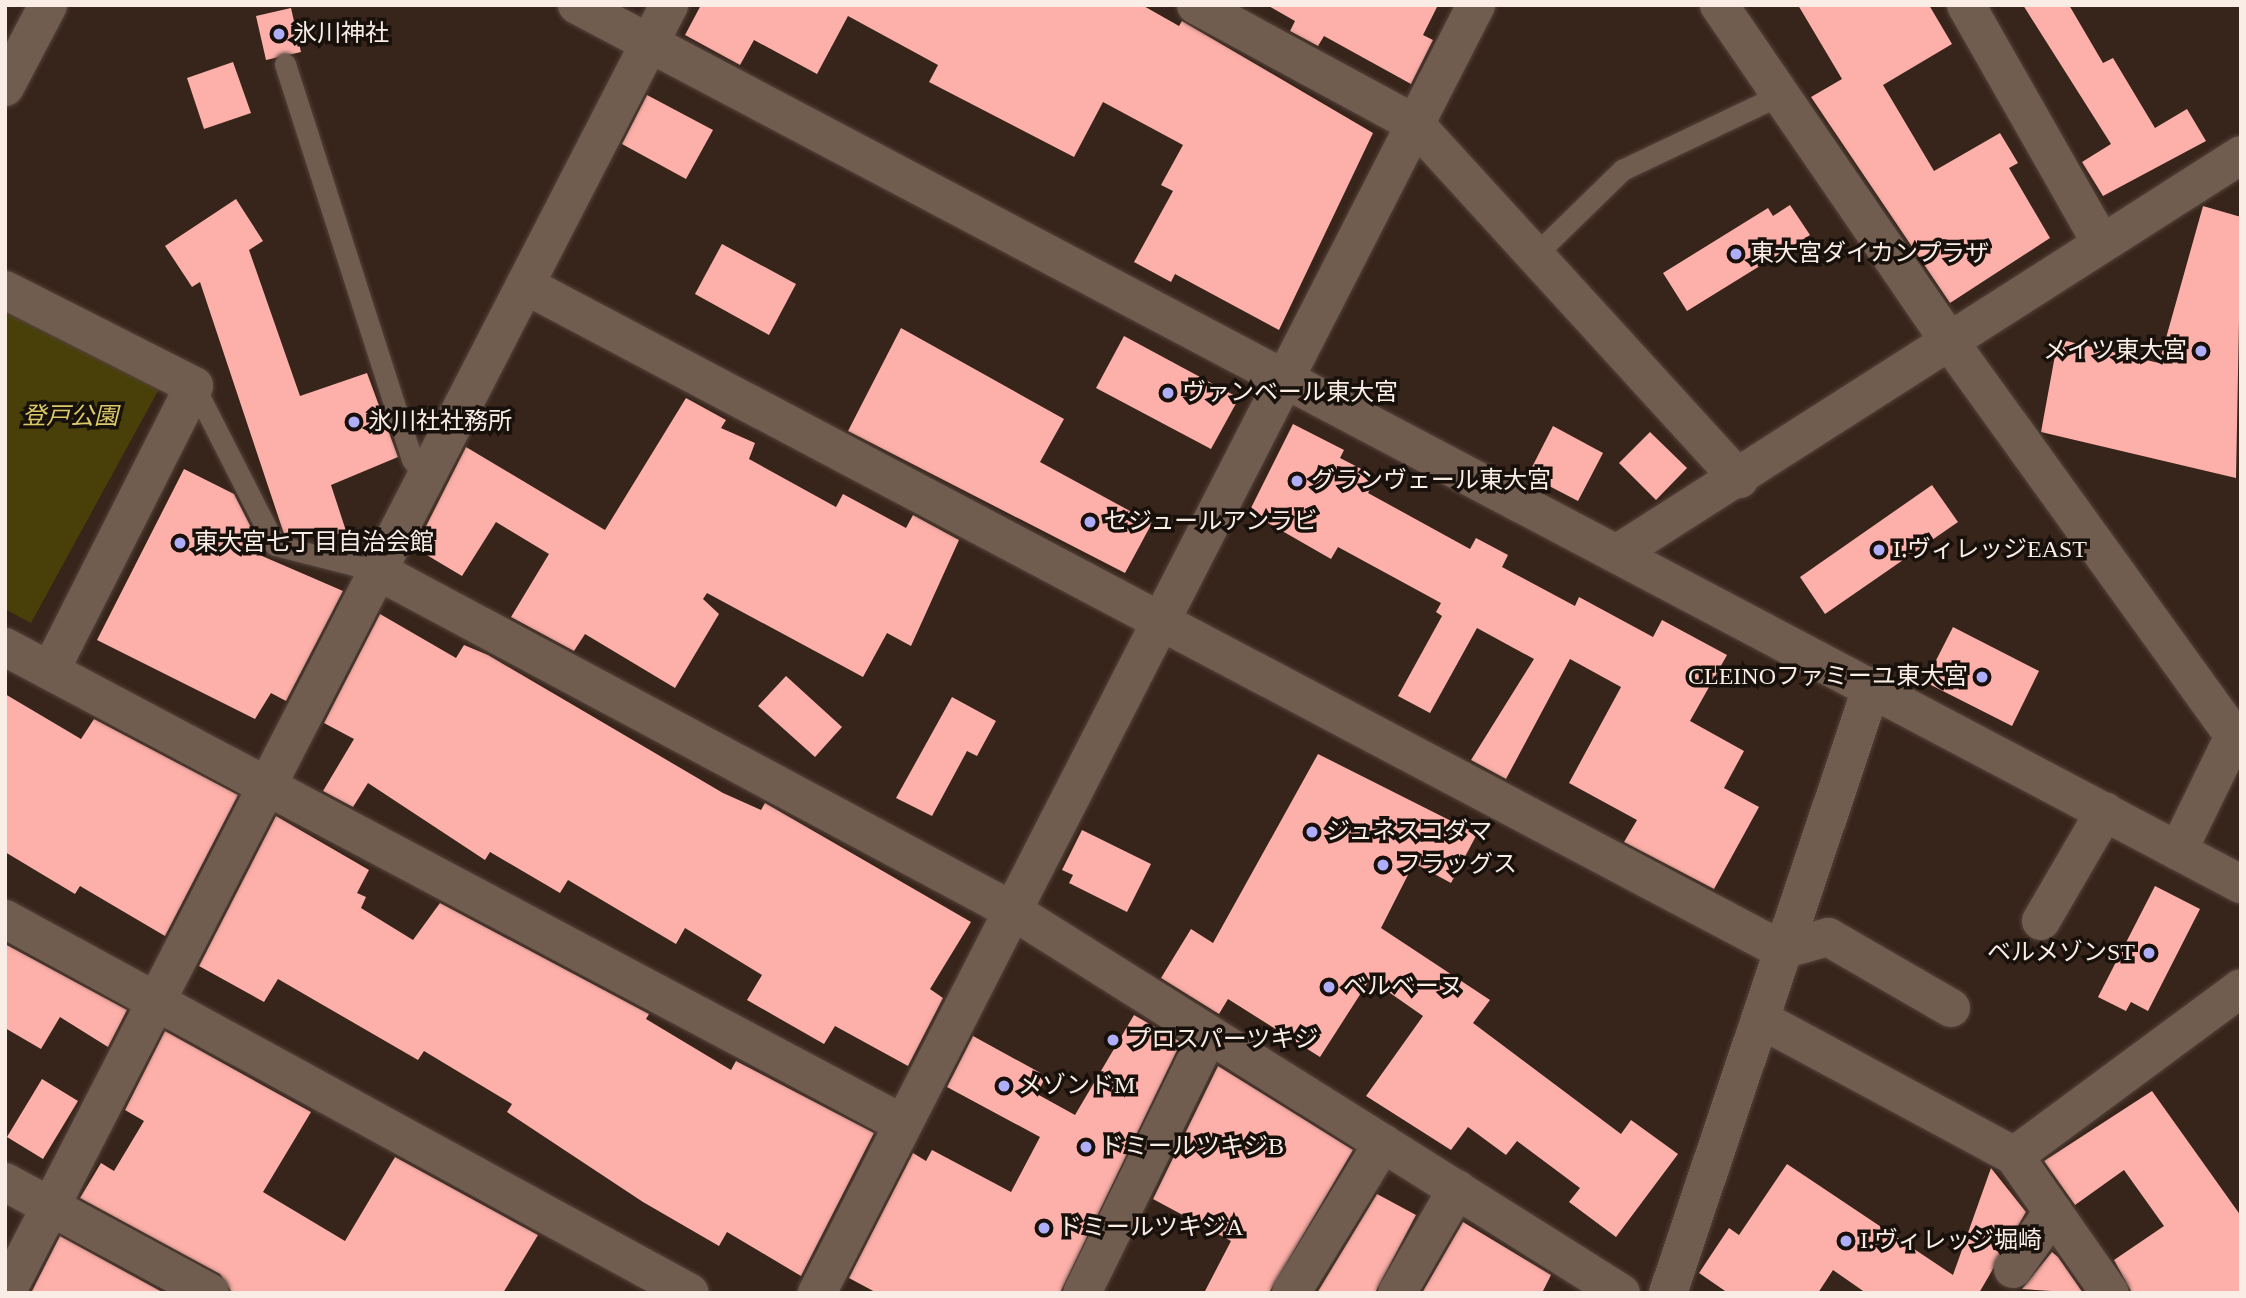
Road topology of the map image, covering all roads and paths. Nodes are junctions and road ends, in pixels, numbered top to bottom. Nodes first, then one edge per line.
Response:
1 (48, 5) edge
2 (577, 5) edge
3 (669, 5) edge
4 (1196, 5) edge
5 (1476, 5) edge
6 (1719, 5) edge
7 (1966, 5) edge
8 (650, 44) junction
9 (285, 64) dead end
10 (5, 87) edge
11 (1780, 95) junction
12 (1415, 124) junction
13 (2241, 155) edge
14 (2100, 241) junction
15 (1535, 255) junction
16 (525, 285) junction
17 (5, 290) edge
18 (1949, 341) junction
19 (1285, 378) junction
20 (194, 386) junction
21 (426, 478) junction
22 (1740, 479) junction
23 (1618, 553) junction
24 (378, 571) junction
25 (1160, 621) junction
26 (5, 647) edge
27 (50, 671) junction
28 (1872, 686) junction
29 (267, 786) junction
30 (2105, 811) junction
31 (2178, 851) junction
32 (2241, 884) edge
33 (1013, 911) junction
34 (5, 919) edge
35 (2041, 921) dead end
36 (1782, 950) junction
37 (2241, 988) edge
38 (157, 1000) junction
39 (1951, 1008) dead end
40 (1760, 1019) junction
41 (1209, 1034) junction
42 (903, 1124) junction
43 (1383, 1143) junction
44 (2014, 1156) junction
45 (5, 1182) edge
46 (1457, 1189) junction
47 (51, 1207) junction
48 (2053, 1212) junction
49 (2013, 1269) dead end
50 (6, 1293) edge
51 (210, 1293) edge
52 (690, 1293) edge
53 (817, 1293) edge
54 (1082, 1293) edge
55 (1291, 1293) edge
56 (1397, 1293) edge
57 (1621, 1293) edge
58 (1668, 1293) edge
59 (2110, 1293) edge

1 - 10 street
2 - 8 street
3 - 8 street
4 - 12 street
5 - 12 street
6 - 11 street
7 - 14 street
8 - 16 street
8 - 19 street
9 - 21 lane
11 - 15 lane
11 - 18 street
12 - 15 street
12 - 19 street
13 - 14 street
14 - 18 street
15 - 22 street
16 - 21 street
16 - 25 street
17 - 20 street
18 - 22 street
18 - 31 street
19 - 23 street
19 - 25 street
20 - 24 lane
20 - 27 street
21 - 24 street
22 - 23 street
23 - 28 street
24 - 29 street
24 - 33 street
25 - 33 street
25 - 36 street
26 - 27 street
27 - 29 street
28 - 30 street
28 - 36 street
29 - 38 street
29 - 42 street
30 - 31 street
30 - 35 street
31 - 32 street
33 - 41 street
33 - 42 street
34 - 38 street
36 - 39 street
36 - 40 street
37 - 44 street
38 - 47 street
38 - 52 street
40 - 44 street
40 - 58 street
41 - 43 street
41 - 54 street
42 - 53 street
43 - 46 street
43 - 55 street
44 - 48 street
45 - 47 street
46 - 56 street
46 - 57 street
47 - 50 street
47 - 51 street
48 - 49 street
48 - 59 street

